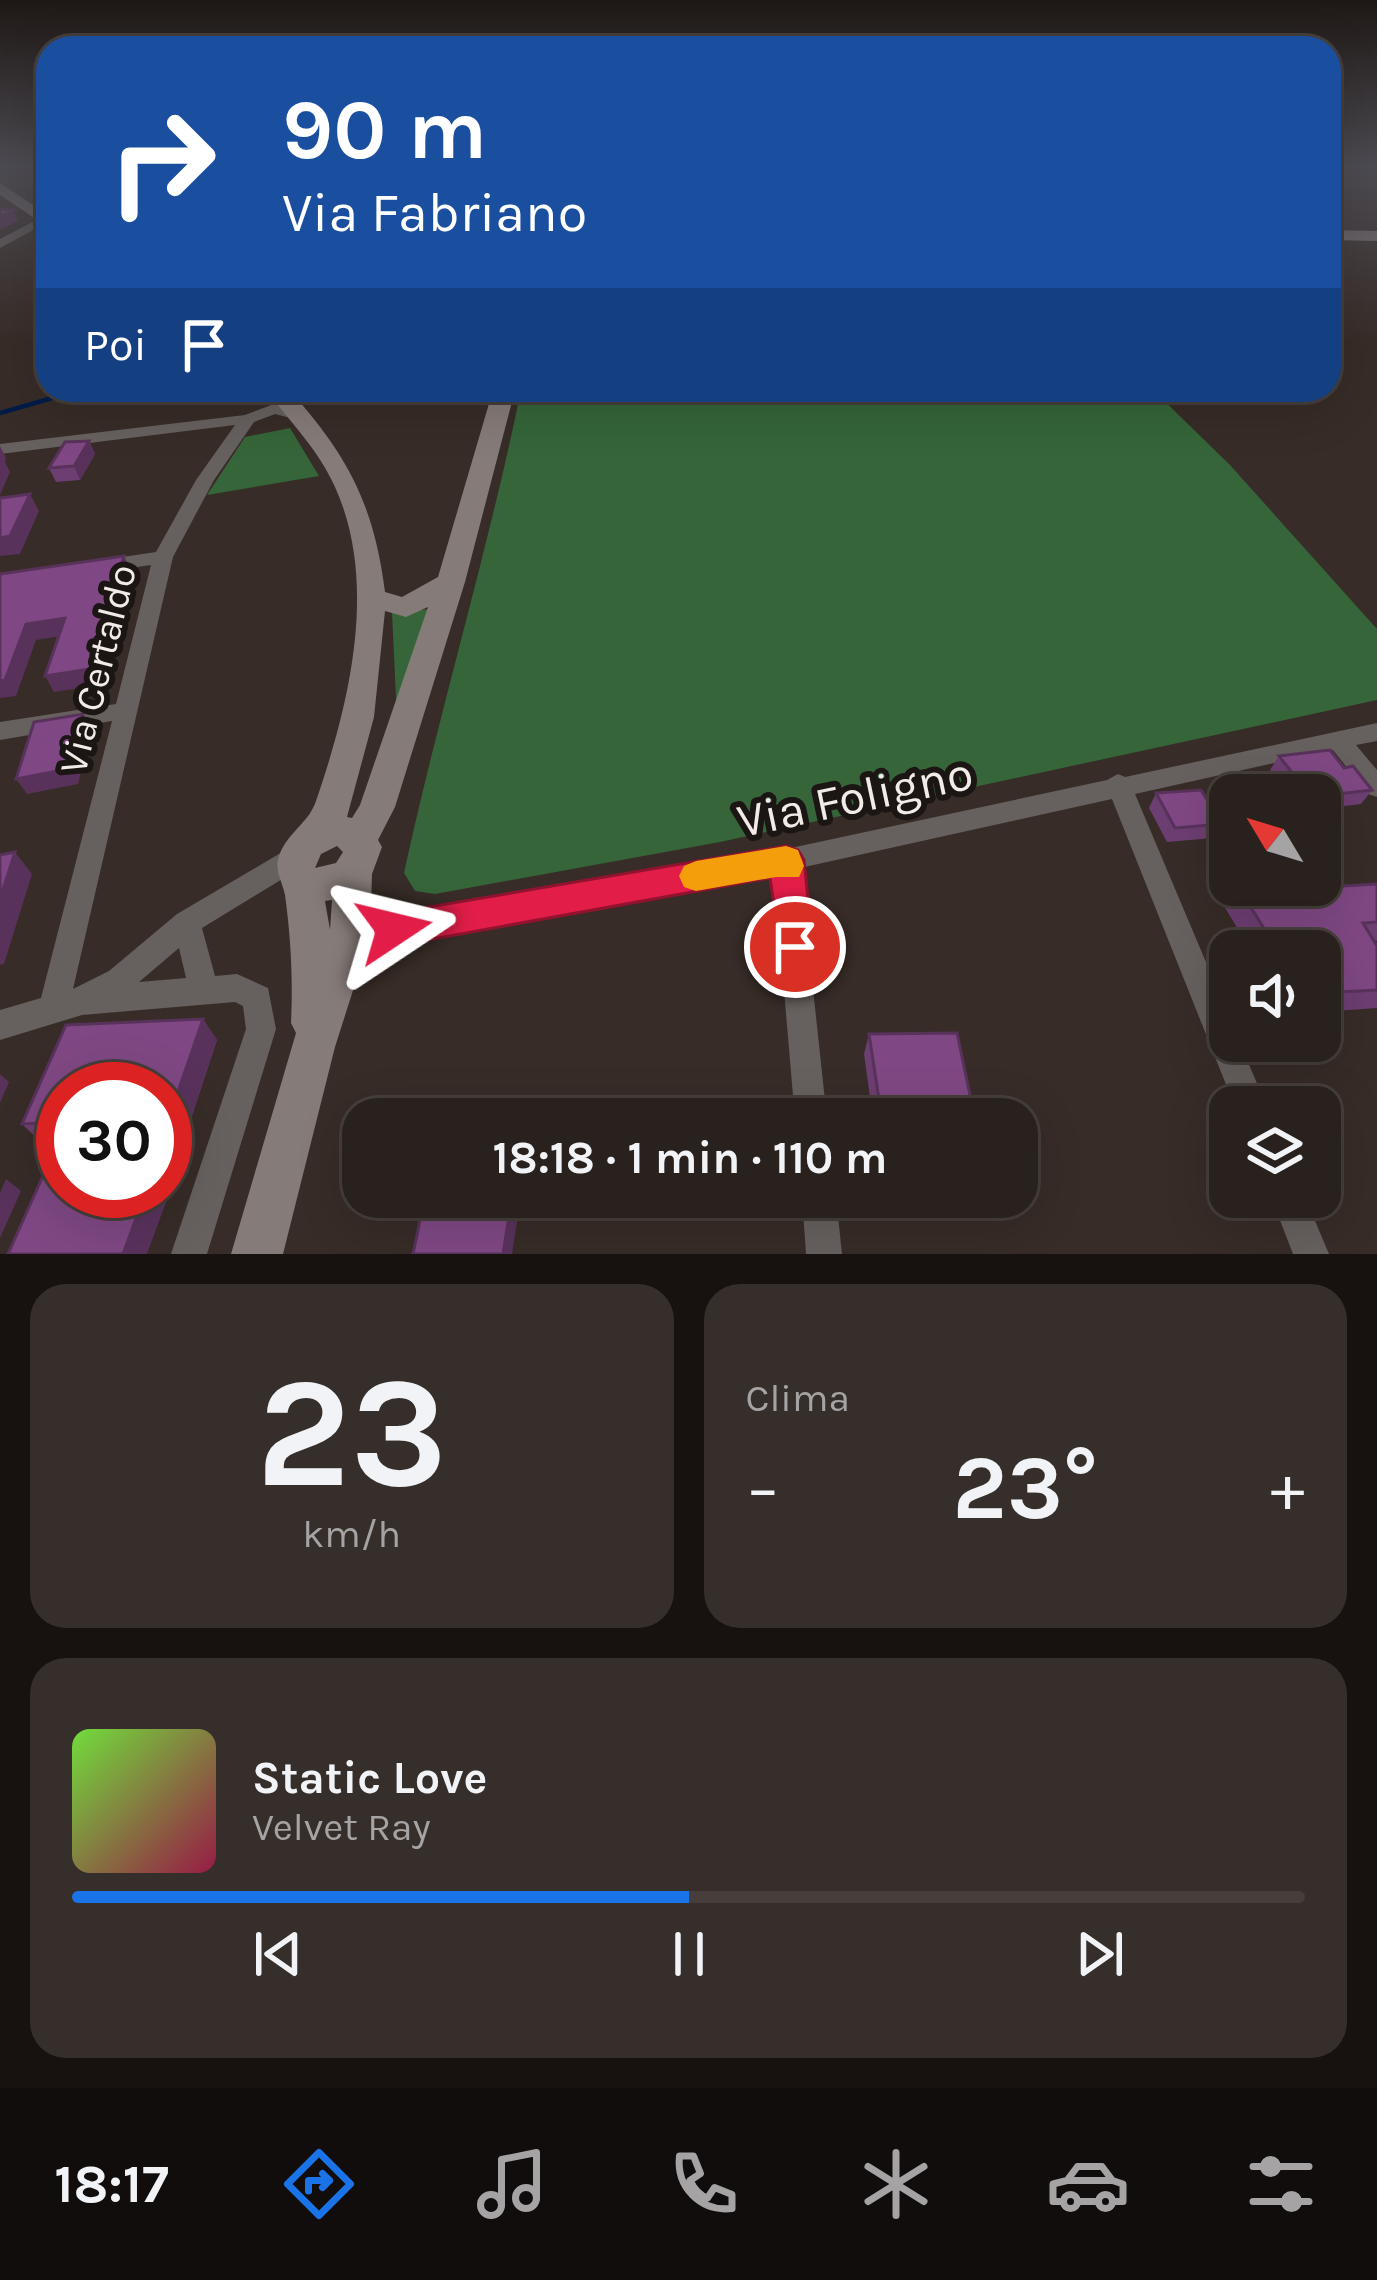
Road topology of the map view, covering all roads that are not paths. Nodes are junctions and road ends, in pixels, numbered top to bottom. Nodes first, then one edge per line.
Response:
1 (32, 226) edge
2 (1341, 235) edge
3 (1377, 236) edge
4 (0, 244) edge
5 (289, 402) edge
6 (501, 402) edge
7 (302, 416) junction
8 (248, 419) junction
9 (0, 449) edge
10 (163, 557) junction
11 (70, 570) edge
12 (452, 582) junction
13 (373, 599) junction
14 (123, 711) junction
15 (0, 731) edge
16 (1377, 732) edge
17 (1338, 740) junction
18 (1118, 784) junction
19 (1377, 787) edge
20 (327, 856) junction
21 (786, 860) junction
22 (187, 923) junction
23 (350, 937) junction
24 (204, 991) junction
25 (67, 1006) junction
26 (0, 1025) edge
27 (313, 1047) junction
28 (1242, 1086) edge
29 (809, 1098) edge
30 (821, 1218) edge
31 (1296, 1218) edge
32 (189, 1254) edge
33 (257, 1254) edge
34 (824, 1254) edge
35 (1311, 1254) edge

1 - 4 street
2 - 3 main road
5 - 7 main road
6 - 12 main road
7 - 8 street
7 - 13 main road
8 - 9 street
8 - 10 street, Via Certaldo
10 - 11 street
10 - 14 street, Via Certaldo
12 - 13 main road
12 - 20 main road
13 - 20 main road
14 - 15 street
14 - 25 street, Via Certaldo
16 - 17 street, Via Foligno
17 - 18 street, Via Foligno
17 - 19 street
18 - 21 street, Via Foligno
18 - 28 street
20 - 22 street
20 - 23 main road
20 - 27 main road
21 - 23 street, Via Foligno
21 - 29 street
22 - 24 street
22 - 25 street
23 - 27 main road
24 - 25 street
24 - 32 street
25 - 26 street
27 - 33 main road
30 - 34 street
31 - 35 street

